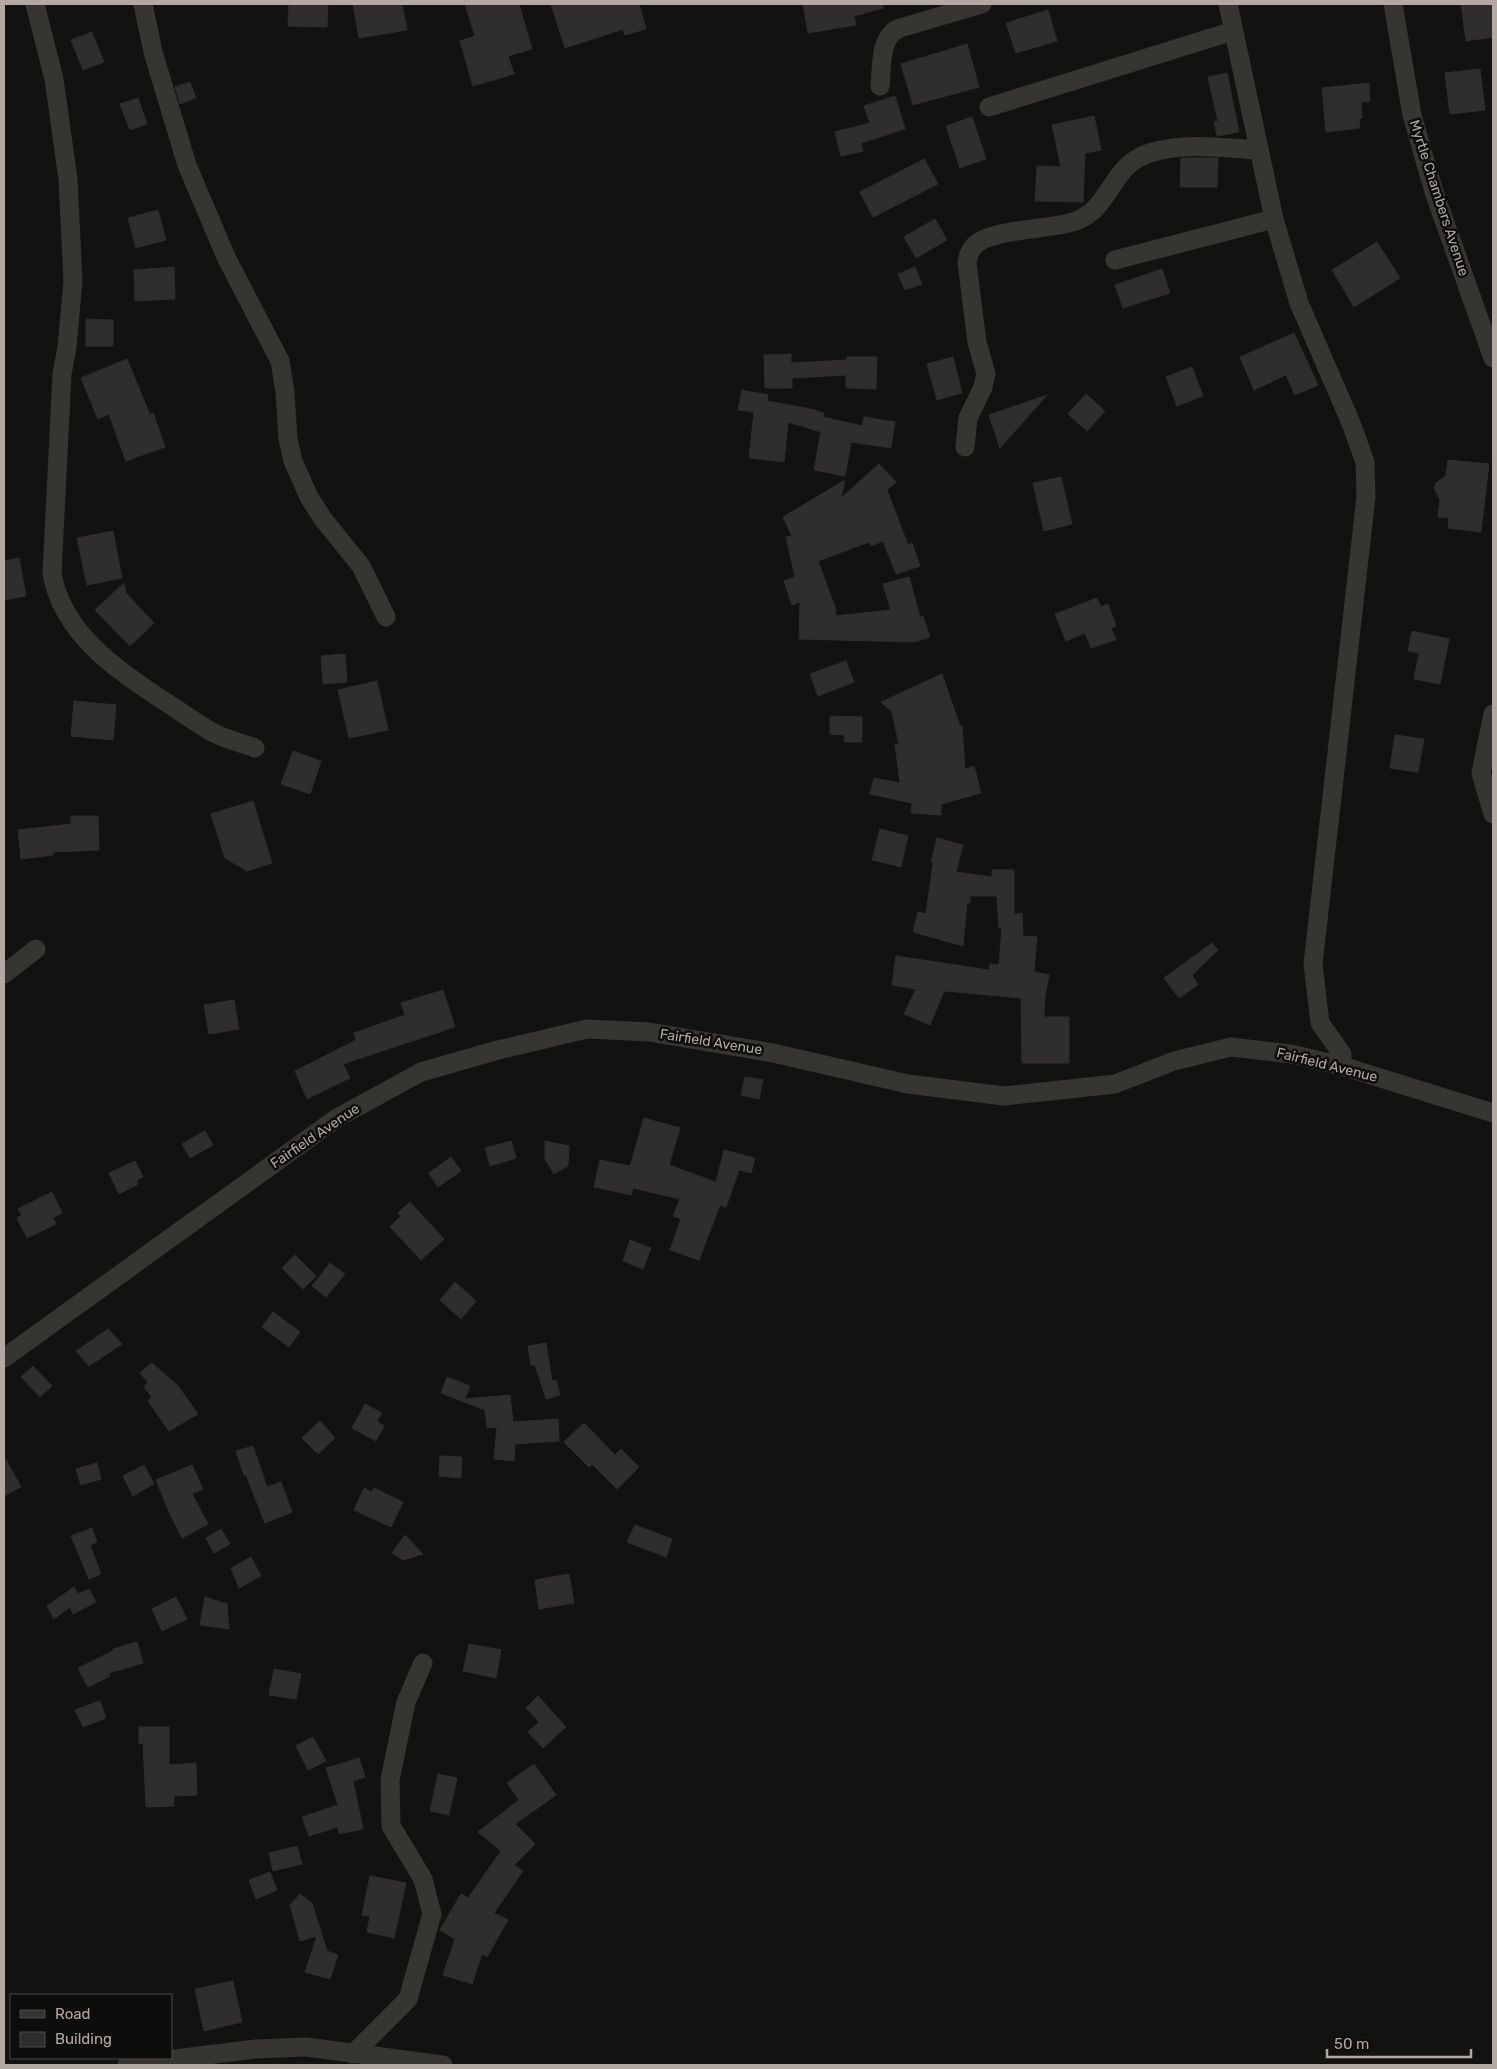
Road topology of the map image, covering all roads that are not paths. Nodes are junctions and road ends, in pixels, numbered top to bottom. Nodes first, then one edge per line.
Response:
1 (35, 4) edge
2 (143, 4) edge
3 (982, 4) edge
4 (1228, 4) edge
5 (1393, 4) edge
6 (1233, 31) junction
7 (880, 86) dead end
8 (989, 107) dead end
9 (1259, 150) junction
10 (1274, 219) junction
11 (1115, 260) dead end
12 (1493, 358) edge
13 (965, 447) dead end
14 (386, 617) dead end
15 (1493, 714) edge
16 (255, 748) dead end
17 (1493, 814) edge
18 (36, 949) dead end
19 (4, 974) edge
20 (1342, 1066) junction
21 (1493, 1113) edge
22 (4, 1358) edge
23 (423, 1663) dead end
24 (353, 2054) junction
25 (127, 2065) edge
26 (443, 2065) edge

1 - 16 street
2 - 14 street
3 - 7 street
4 - 6 street
5 - 12 street, Myrtle Chambers Avenue
6 - 8 street
6 - 9 street
9 - 10 street
9 - 13 street
10 - 11 street
10 - 20 street
15 - 17 street
18 - 19 street
20 - 21 street, Fairfield Avenue
20 - 22 street, Fairfield Avenue
23 - 24 street
24 - 25 street
24 - 26 street

